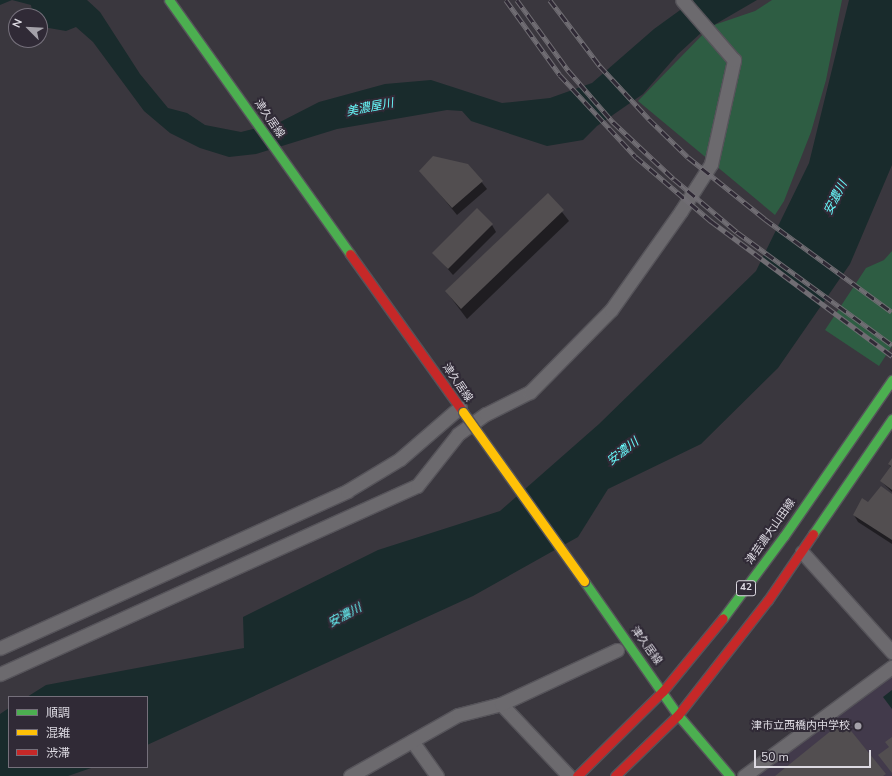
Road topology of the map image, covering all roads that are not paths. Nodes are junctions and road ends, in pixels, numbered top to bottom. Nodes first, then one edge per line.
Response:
1 (169, 0) edge
2 (682, 0) edge
3 (892, 380) edge
4 (461, 410) junction
5 (892, 419) edge
6 (802, 552) junction
7 (0, 648) edge
8 (617, 650) dead end
9 (892, 652) edge
10 (892, 667) edge
11 (0, 674) edge
12 (664, 691) junction
13 (502, 704) junction
14 (678, 715) junction
15 (412, 741) junction
16 (350, 776) edge
17 (437, 776) edge
18 (569, 776) edge
19 (577, 776) edge
20 (615, 776) edge
21 (730, 776) edge
22 (744, 776) edge

1 - 4 main road, 津久居線
2 - 11 street
3 - 12 main road, 津芸濃大山田線 / 42
4 - 7 street
4 - 12 main road, 津久居線, bridge
5 - 6 main road, 42
6 - 9 street
6 - 14 main road, 42
8 - 13 street
10 - 22 street
12 - 14 main road, 津久居線
12 - 19 main road, 津芸濃大山田線 / 42
13 - 15 street
13 - 18 street
14 - 20 main road, 42
14 - 21 main road, 津久居線
15 - 16 street
15 - 17 street

